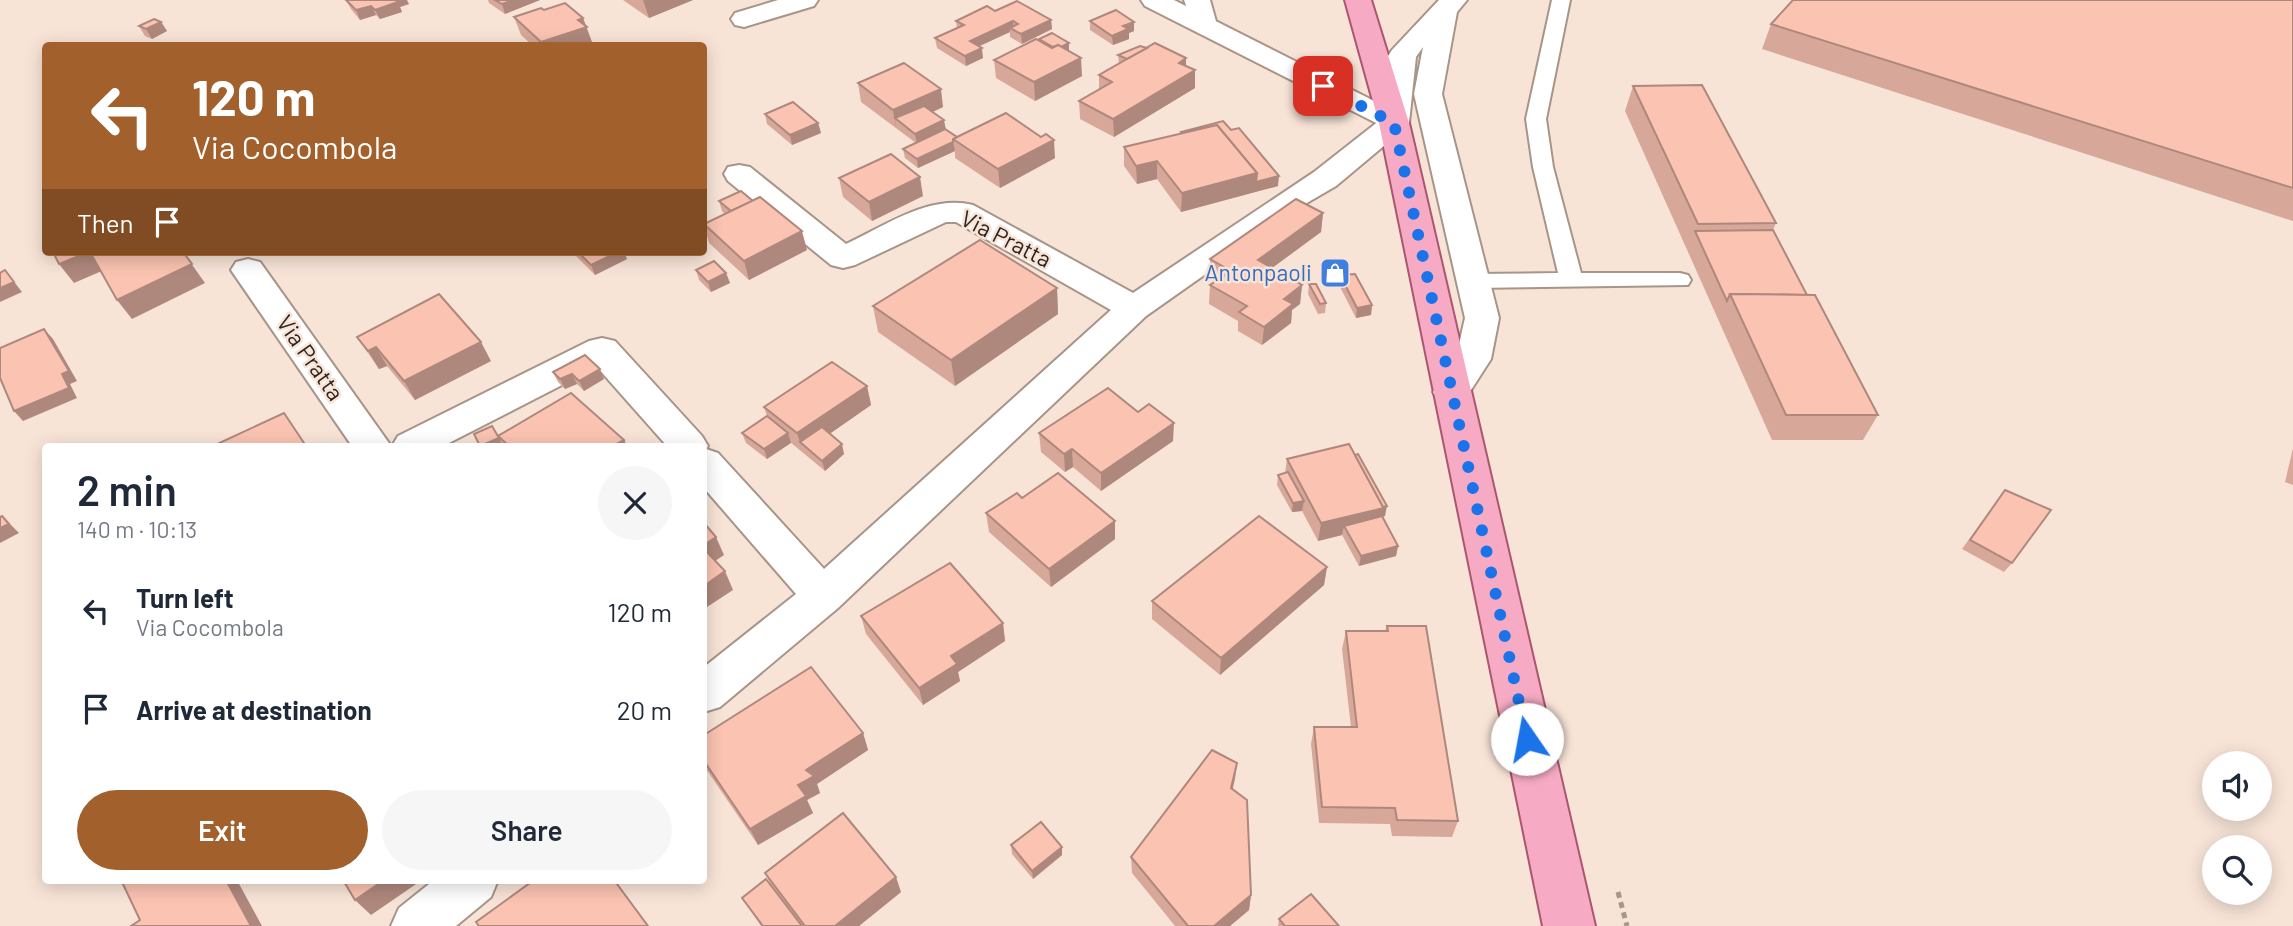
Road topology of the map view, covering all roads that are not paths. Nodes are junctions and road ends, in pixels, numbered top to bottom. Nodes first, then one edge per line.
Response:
1 (806, 0) edge
2 (1154, 0) edge
3 (1358, 0) edge
4 (1561, 0) edge
5 (1449, 5) edge
6 (1201, 12) edge
7 (744, 19) dead end
8 (1394, 123) junction
9 (738, 174) dead end
10 (248, 270) dead end
11 (1571, 280) junction
12 (1680, 280) dead end
13 (1473, 281) junction
14 (1134, 309) junction
15 (1451, 393) junction
16 (370, 443) edge
17 (417, 443) edge
18 (686, 443) edge
19 (707, 466) edge
20 (823, 596) junction
21 (707, 691) edge
22 (468, 884) edge
23 (417, 926) edge
24 (1569, 926) edge

1 - 7 street
2 - 6 street
3 - 8 main road
4 - 11 lane
5 - 8 street
5 - 13 street
6 - 8 street
8 - 14 street
8 - 15 main road
9 - 14 street, Via Pratta
10 - 16 street, Via Pratta
11 - 12 lane
11 - 13 lane
13 - 15 street
14 - 20 street
15 - 24 main road
17 - 18 street
19 - 20 street
20 - 21 street
22 - 23 street

